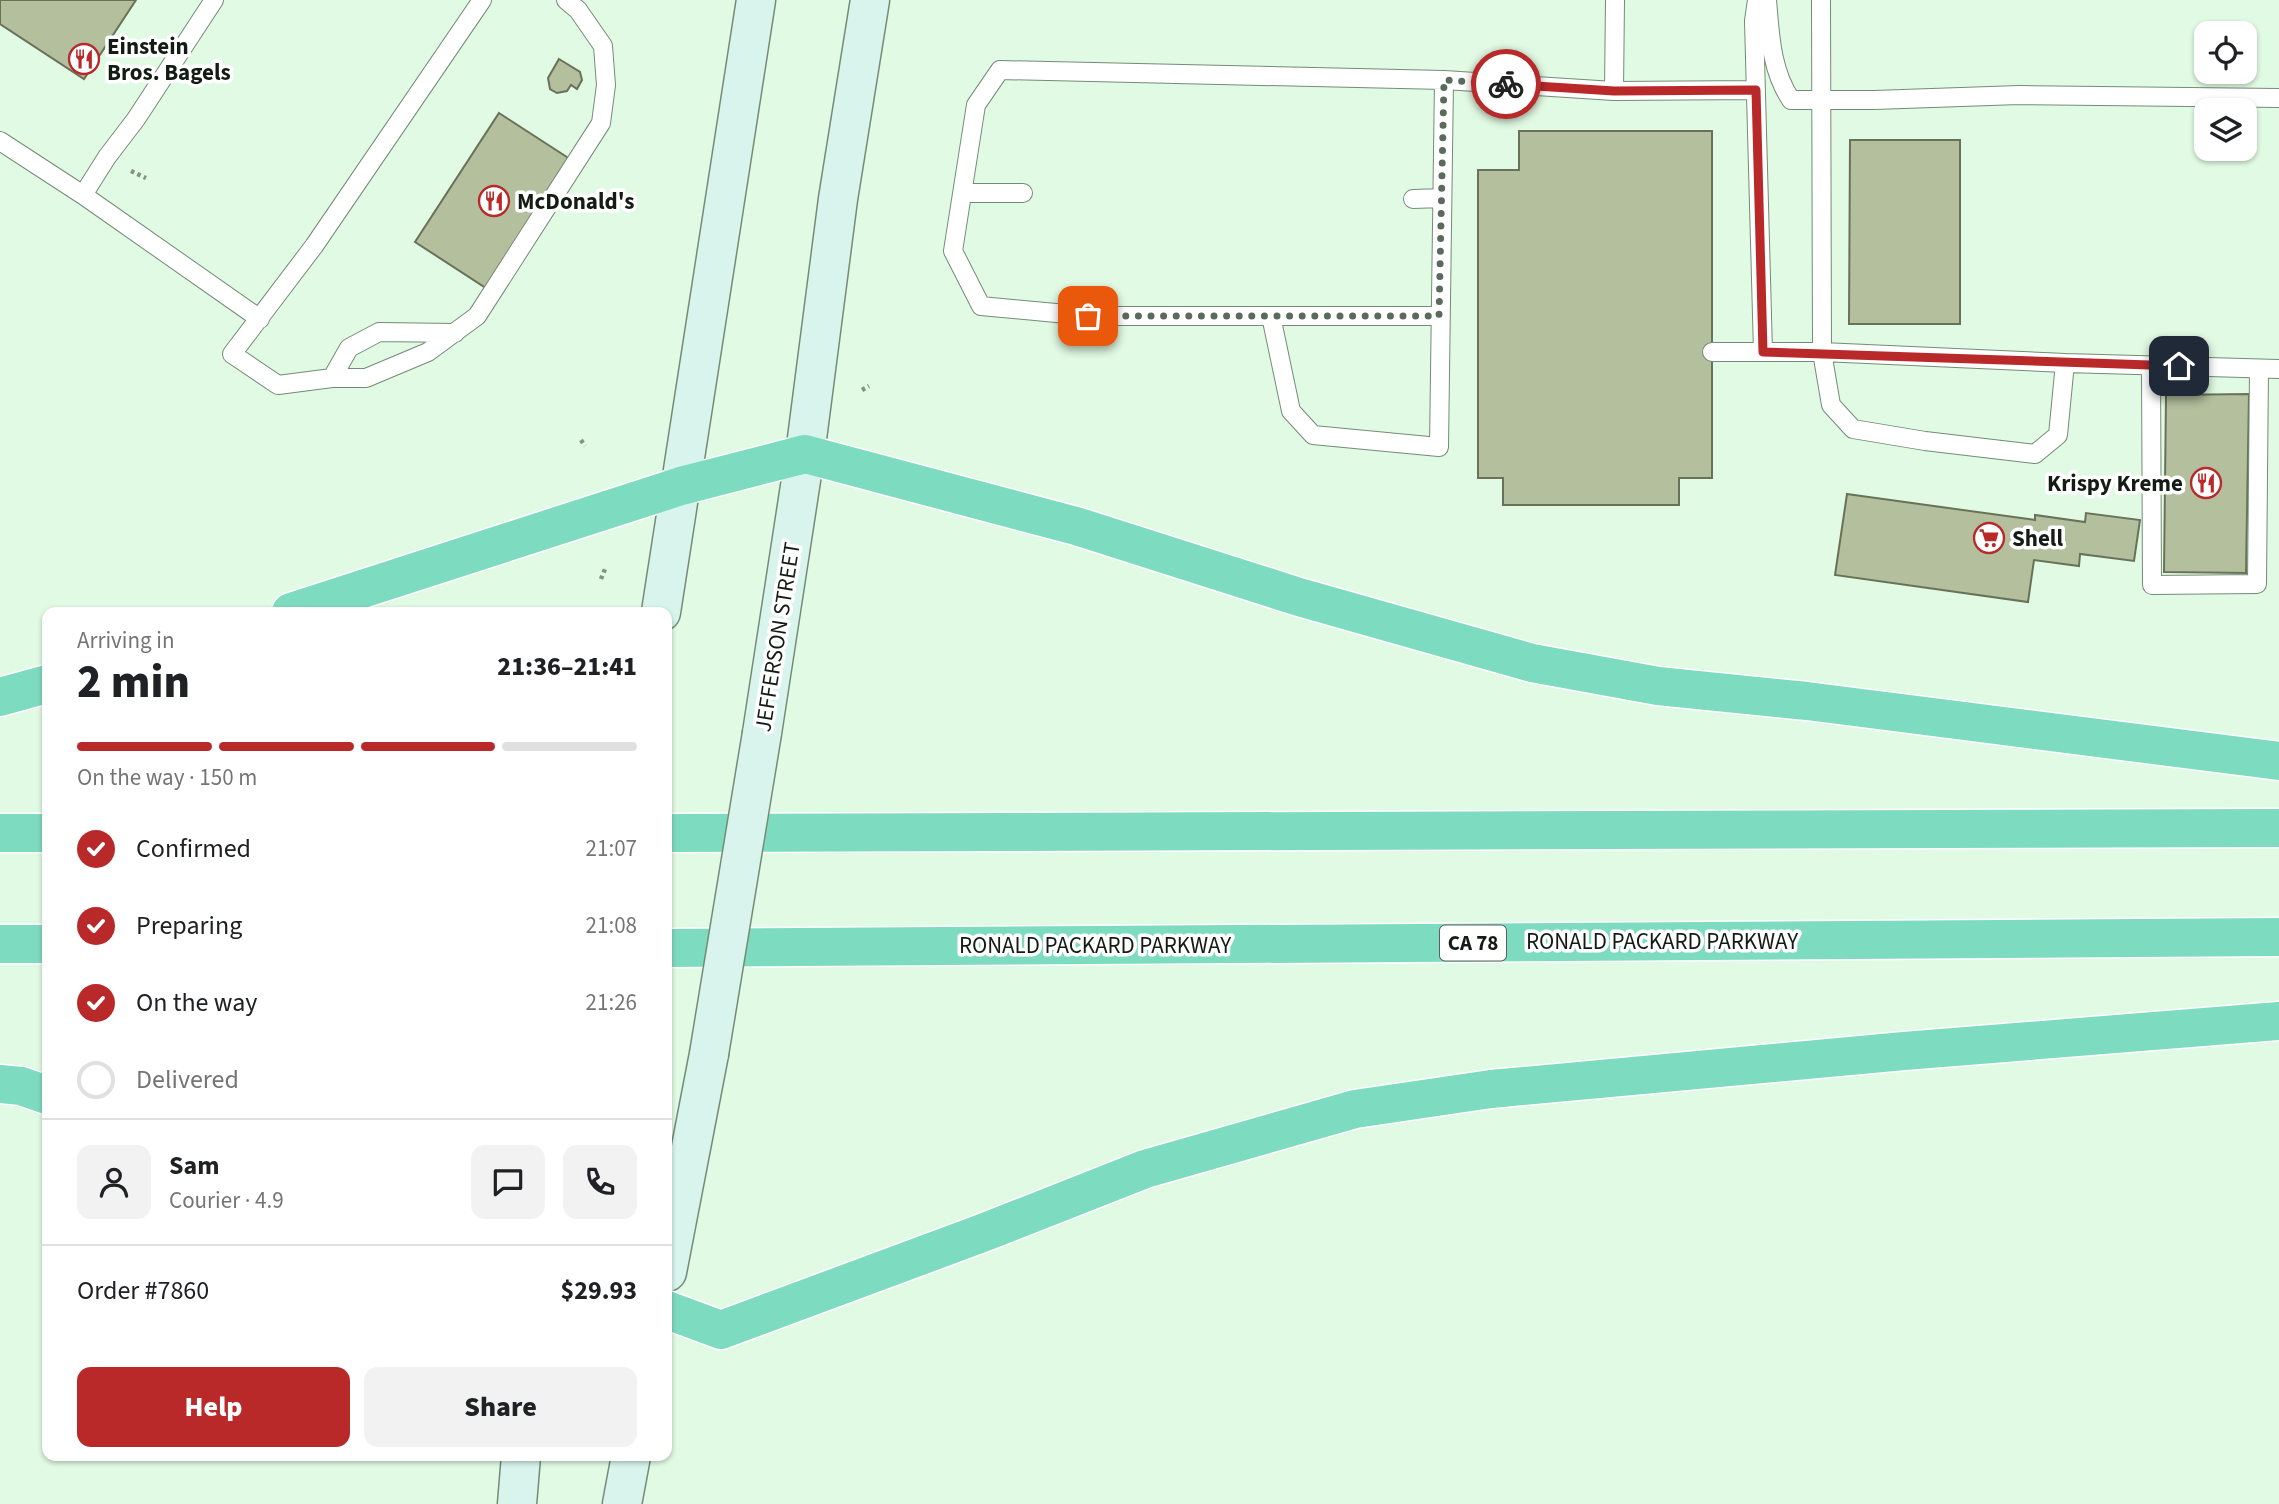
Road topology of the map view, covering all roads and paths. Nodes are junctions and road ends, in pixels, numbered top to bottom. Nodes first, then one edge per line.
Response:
1 (214, 0) edge
2 (482, 0) edge
3 (566, 0) edge
4 (756, 0) edge
5 (870, 0) edge
6 (1615, 0) edge
7 (1757, 0) edge
8 (1766, 0) edge
9 (1821, 0) edge
10 (1444, 80) junction
11 (1756, 90) junction
12 (1614, 91) junction
13 (2279, 98) edge
14 (1822, 100) junction
15 (0, 141) edge
16 (128, 170) dead end
17 (146, 178) dead end
18 (962, 193) junction
19 (1023, 193) dead end
20 (83, 195) junction
21 (1441, 198) junction
22 (1413, 199) dead end
23 (1270, 316) junction
24 (1439, 316) junction
25 (260, 319) junction
26 (455, 333) junction
27 (1712, 352) dead end
28 (1763, 352) junction
29 (1822, 352) junction
30 (2065, 363) junction
31 (2151, 365) junction
32 (2259, 369) junction
33 (2279, 369) edge
34 (332, 378) junction
35 (869, 386) dead end
36 (862, 390) dead end
37 (581, 440) dead end
38 (585, 446) dead end
39 (805, 454) junction
40 (681, 485) junction
41 (605, 569) dead end
42 (601, 579) dead end
43 (306, 607) edge
44 (662, 607) edge
45 (42, 685) edge
46 (0, 697) edge
47 (2279, 761) edge
48 (2279, 828) edge
49 (672, 833) edge
50 (0, 834) edge
51 (42, 834) edge
52 (2279, 937) edge
53 (0, 944) edge
54 (42, 944) edge
55 (672, 948) edge
56 (2279, 1021) edge
57 (0, 1084) edge
58 (42, 1093) edge
59 (672, 1246) edge
60 (672, 1312) edge
61 (521, 1461) edge
62 (630, 1461) edge
63 (517, 1504) edge
64 (622, 1504) edge

1 - 20 lane
2 - 25 lane
3 - 26 lane
4 - 40 main road
5 - 39 main road, JEFFERSON STREET
6 - 12 lane
7 - 11 lane
8 - 14 lane
9 - 14 lane
10 - 12 lane
10 - 18 lane
10 - 21 lane
11 - 12 lane
11 - 28 lane
13 - 14 lane
14 - 29 lane
15 - 20 lane
16 - 17 path
18 - 19 lane
18 - 23 lane
20 - 25 lane
21 - 22 lane
21 - 24 lane
23 - 24 lane
23 - 24 lane
25 - 34 lane
26 - 34 lane
26 - 34 lane
27 - 28 lane
28 - 29 lane
29 - 30 lane
29 - 30 lane
30 - 31 lane
31 - 32 lane
31 - 32 lane
32 - 33 lane
35 - 36 path
37 - 38 path
39 - 40 highway
39 - 47 highway
39 - 59 main road, JEFFERSON STREET, bridge
40 - 43 highway
40 - 44 main road
41 - 42 path
45 - 46 highway
48 - 49 highway
50 - 51 highway
52 - 55 highway, RONALD PACKARD PARKWAY / CA 78
53 - 54 highway
56 - 60 highway
57 - 58 highway
61 - 63 main road
62 - 64 main road

